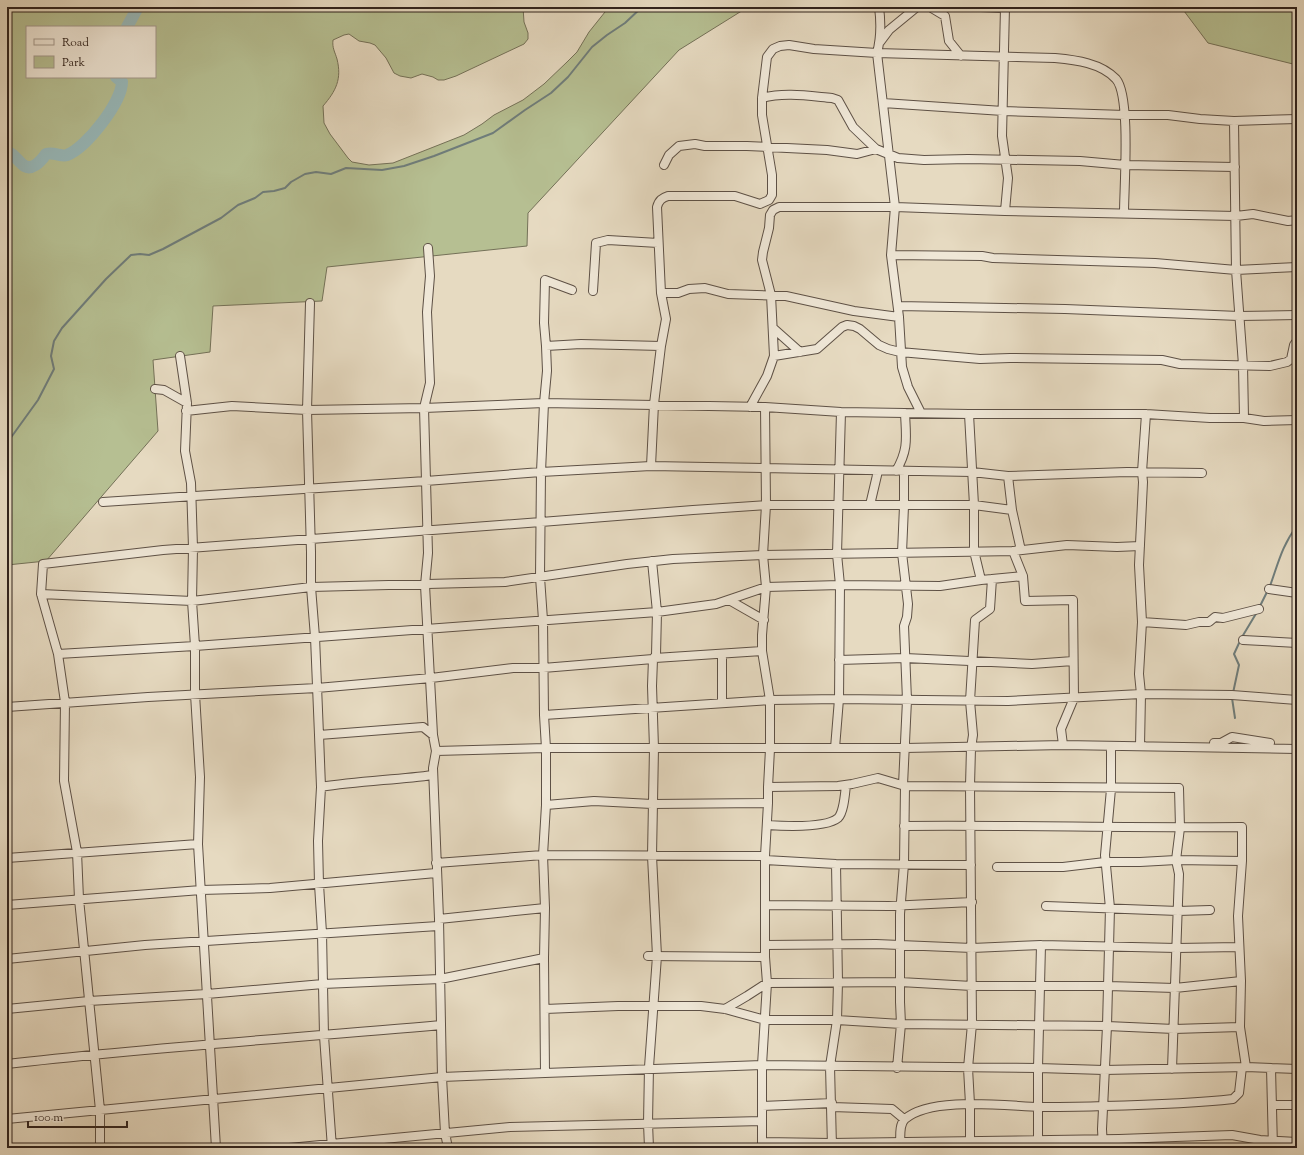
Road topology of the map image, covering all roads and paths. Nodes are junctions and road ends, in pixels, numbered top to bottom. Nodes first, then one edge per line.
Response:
1 (879, 7) edge
2 (917, 7) edge
3 (930, 7) edge
4 (981, 7) edge
5 (1005, 8) edge
6 (880, 42) junction
7 (877, 53) junction
8 (961, 56) junction
9 (1004, 57) junction
10 (762, 98) junction
11 (883, 104) junction
12 (1003, 111) junction
13 (1125, 115) junction
14 (1297, 119) edge
15 (1234, 121) junction
16 (768, 147) junction
17 (876, 149) junction
18 (888, 154) junction
19 (1006, 160) junction
20 (664, 165) dead end
21 (1125, 165) junction
22 (1235, 166) junction
23 (768, 200) junction
24 (787, 206) junction
25 (895, 206) junction
26 (1005, 211) junction
27 (1124, 213) junction
28 (770, 215) junction
29 (1236, 216) junction
30 (1297, 220) edge
31 (658, 243) junction
32 (428, 248) dead end
33 (891, 255) junction
34 (1297, 267) edge
35 (1236, 270) junction
36 (572, 290) dead end
37 (593, 291) dead end
38 (660, 293) junction
39 (771, 295) junction
40 (310, 303) dead end
41 (898, 306) junction
42 (1238, 316) junction
43 (1297, 316) edge
44 (899, 318) junction
45 (773, 328) junction
46 (1297, 341) edge
47 (546, 346) junction
48 (661, 346) junction
49 (800, 352) junction
50 (900, 352) junction
51 (180, 356) dead end
52 (774, 356) junction
53 (1243, 365) junction
54 (155, 389) dead end
55 (544, 403) junction
56 (654, 404) junction
57 (186, 407) junction
58 (750, 407) junction
59 (765, 407) junction
60 (424, 408) junction
61 (307, 410) junction
62 (841, 412) junction
63 (905, 413) junction
64 (921, 413) junction
65 (969, 414) junction
66 (1146, 414) junction
67 (1244, 418) junction
68 (1297, 420) edge
69 (651, 466) junction
70 (765, 468) junction
71 (840, 470) junction
72 (878, 471) junction
73 (900, 471) junction
74 (541, 472) junction
75 (972, 472) junction
76 (1142, 472) junction
77 (1202, 474) dead end
78 (1008, 476) junction
79 (426, 481) junction
80 (309, 488) junction
81 (191, 496) junction
82 (103, 502) dead end
83 (870, 505) junction
84 (766, 506) junction
85 (840, 506) junction
86 (904, 506) junction
87 (974, 506) junction
88 (1012, 510) junction
89 (541, 522) junction
90 (427, 530) junction
91 (310, 540) junction
92 (1140, 546) junction
93 (193, 548) junction
94 (974, 551) junction
95 (1013, 551) junction
96 (902, 553) junction
97 (837, 554) junction
98 (763, 555) junction
99 (652, 562) junction
100 (1023, 576) junction
101 (540, 577) junction
102 (992, 579) junction
103 (981, 580) junction
104 (425, 585) junction
105 (840, 585) junction
106 (906, 586) junction
107 (310, 587) junction
108 (766, 588) junction
109 (1269, 589) dead end
110 (1297, 593) edge
111 (41, 594) junction
112 (729, 600) junction
113 (192, 601) junction
114 (1259, 609) dead end
115 (656, 612) junction
116 (543, 620) junction
117 (764, 620) junction
118 (1142, 622) junction
119 (428, 628) junction
120 (315, 637) junction
121 (1243, 640) dead end
122 (1297, 643) edge
123 (195, 646) junction
124 (762, 650) junction
125 (58, 654) junction
126 (722, 654) junction
127 (654, 658) junction
128 (905, 658) junction
129 (840, 660) junction
130 (972, 661) junction
131 (1072, 661) junction
132 (544, 668) junction
133 (431, 678) junction
134 (317, 688) junction
135 (195, 694) junction
136 (1140, 694) junction
137 (1074, 698) junction
138 (839, 699) junction
139 (770, 700) junction
140 (907, 700) junction
141 (1297, 700) edge
142 (970, 701) junction
143 (65, 702) junction
144 (722, 702) junction
145 (7, 707) edge
146 (652, 708) junction
147 (544, 715) junction
148 (319, 735) junction
149 (434, 736) junction
150 (1063, 745) junction
151 (1111, 746) junction
152 (1140, 746) junction
153 (1297, 746) edge
154 (546, 748) junction
155 (654, 748) junction
156 (770, 748) junction
157 (835, 748) junction
158 (905, 748) junction
159 (971, 748) junction
160 (1297, 749) edge
161 (436, 751) junction
162 (433, 775) junction
163 (846, 785) junction
164 (904, 785) junction
165 (970, 786) junction
166 (321, 787) junction
167 (768, 787) junction
168 (1112, 789) junction
169 (768, 803) junction
170 (652, 804) junction
171 (546, 805) junction
172 (767, 825) junction
173 (971, 825) junction
174 (904, 826) junction
175 (1108, 826) junction
176 (1180, 828) junction
177 (198, 844) junction
178 (78, 852) junction
179 (543, 855) junction
180 (652, 856) junction
181 (7, 858) edge
182 (765, 858) junction
183 (1176, 860) junction
184 (1242, 861) junction
185 (1105, 862) junction
186 (436, 863) junction
187 (836, 864) junction
188 (904, 864) junction
189 (971, 865) junction
190 (997, 867) dead end
191 (436, 874) junction
192 (319, 884) junction
193 (201, 890) junction
194 (79, 900) junction
195 (972, 902) junction
196 (7, 905) edge
197 (765, 905) junction
198 (836, 905) junction
199 (901, 906) junction
200 (1046, 906) dead end
201 (545, 908) junction
202 (1110, 908) junction
203 (1210, 910) dead end
204 (1178, 911) junction
205 (438, 922) junction
206 (322, 933) junction
207 (204, 942) junction
208 (838, 945) junction
209 (900, 945) junction
210 (1041, 945) junction
211 (765, 946) junction
212 (1109, 946) junction
213 (1239, 947) junction
214 (972, 948) junction
215 (1177, 948) junction
216 (85, 951) junction
217 (653, 956) junction
218 (544, 958) junction
219 (765, 958) junction
220 (7, 959) edge
221 (440, 979) junction
222 (1241, 981) junction
223 (838, 982) junction
224 (900, 982) junction
225 (766, 983) junction
226 (323, 984) junction
227 (972, 986) junction
228 (1040, 986) junction
229 (1108, 986) junction
230 (1175, 988) junction
231 (207, 994) junction
232 (90, 1001) junction
233 (653, 1006) junction
234 (7, 1009) edge
235 (545, 1009) junction
236 (725, 1009) junction
237 (765, 1020) junction
238 (837, 1020) junction
239 (901, 1024) junction
240 (972, 1024) junction
241 (441, 1025) junction
242 (1040, 1025) junction
243 (1107, 1026) junction
244 (1240, 1027) junction
245 (1174, 1029) junction
246 (324, 1036) junction
247 (210, 1045) junction
248 (94, 1054) junction
249 (7, 1064) edge
250 (762, 1065) junction
251 (830, 1066) junction
252 (1244, 1067) junction
253 (897, 1068) junction
254 (968, 1068) junction
255 (1038, 1068) junction
256 (1271, 1068) junction
257 (1172, 1069) junction
258 (1297, 1069) edge
259 (1104, 1070) junction
260 (545, 1073) junction
261 (442, 1077) junction
262 (327, 1089) junction
263 (213, 1100) junction
264 (970, 1104) junction
265 (832, 1105) junction
266 (1272, 1105) junction
267 (1297, 1105) edge
268 (762, 1106) junction
269 (1104, 1106) junction
270 (1038, 1107) junction
271 (100, 1110) junction
272 (7, 1119) edge
273 (904, 1119) junction
274 (762, 1120) junction
275 (648, 1124) junction
276 (445, 1133) junction
277 (1102, 1139) junction
278 (1297, 1142) edge
279 (970, 1144) edge
280 (1039, 1144) edge
281 (762, 1145) edge
282 (831, 1145) edge
283 (900, 1145) edge
284 (1274, 1145) edge
285 (332, 1146) edge
286 (100, 1148) edge
287 (216, 1148) edge
288 (289, 1148) edge
289 (448, 1148) edge
290 (649, 1148) edge
291 (1103, 1148) edge

1 - 6 street
2 - 6 street
3 - 8 street
4 - 5 street
5 - 9 street
6 - 7 street
7 - 8 street
7 - 10 street
7 - 11 street
8 - 9 street
9 - 12 street
9 - 13 street
10 - 16 street
10 - 17 street
11 - 12 street
11 - 18 street
12 - 13 street
12 - 19 street
13 - 15 street
13 - 21 street
14 - 15 street
15 - 22 street
16 - 17 street
16 - 20 street
16 - 23 street
17 - 18 street
18 - 19 street
18 - 25 street
19 - 21 street
19 - 26 street
21 - 22 street
21 - 27 street
22 - 29 street
23 - 24 street
23 - 28 street
23 - 31 street
24 - 25 street
24 - 28 street
25 - 26 street
25 - 33 street
26 - 27 street
27 - 29 street
28 - 39 street
29 - 30 street
29 - 35 street
31 - 37 street
31 - 38 street
32 - 60 street
33 - 35 street
33 - 41 street
34 - 35 street
35 - 42 street
36 - 47 street
38 - 39 street
38 - 48 street
39 - 44 street
39 - 45 street
40 - 61 street
41 - 42 street
41 - 44 street
42 - 43 street
42 - 53 street
44 - 50 street
45 - 49 street
45 - 52 street
46 - 53 street
47 - 48 street
47 - 55 street
48 - 56 street
49 - 50 street
49 - 52 street
50 - 53 street
50 - 64 street
51 - 57 street
52 - 58 street
53 - 67 street
54 - 57 street
55 - 56 street
55 - 60 street
55 - 74 street
56 - 58 street
56 - 69 street
57 - 61 street
57 - 81 street
58 - 59 street
59 - 62 street
59 - 70 street
60 - 61 street
60 - 79 street
61 - 80 street
62 - 63 street
62 - 71 street
63 - 64 street
63 - 73 street
64 - 65 street
65 - 66 street
65 - 75 street
66 - 67 street
66 - 76 street
67 - 68 street
69 - 70 street
69 - 74 street
70 - 71 street
70 - 84 street
71 - 72 street
71 - 85 street
72 - 73 street
72 - 83 street
73 - 75 street
73 - 86 street
74 - 79 street
74 - 89 street
75 - 78 street
75 - 87 street
76 - 77 street
76 - 78 street
76 - 92 street
78 - 88 street
79 - 80 street
79 - 90 street
80 - 81 street
80 - 91 street
81 - 82 street
81 - 93 street
83 - 85 street
83 - 86 street
84 - 85 street
84 - 89 street
84 - 98 street
85 - 97 street
86 - 87 street
86 - 96 street
87 - 88 street
87 - 94 street
88 - 95 street
89 - 90 street
89 - 101 street
90 - 91 street
90 - 104 street
91 - 93 street
91 - 107 street
92 - 95 street
92 - 118 street
93 - 111 street
93 - 113 street
94 - 95 street
94 - 96 street
94 - 103 street
95 - 100 street
96 - 97 street
96 - 106 street
97 - 98 street
97 - 105 street
98 - 99 street
98 - 108 street
99 - 101 street
99 - 115 street
100 - 102 street
100 - 131 street
101 - 104 street
101 - 116 street
102 - 103 street
102 - 130 street
103 - 106 street
104 - 107 street
104 - 119 street
105 - 106 street
105 - 108 street
105 - 129 street
106 - 128 street
107 - 113 street
107 - 120 street
108 - 112 street
108 - 117 street
109 - 110 street
111 - 113 street
111 - 125 street
112 - 115 street
112 - 117 street
113 - 123 street
114 - 118 street
115 - 116 street
115 - 127 street
116 - 119 street
116 - 132 street
117 - 124 street
118 - 136 street
119 - 120 street
119 - 133 street
120 - 123 street
120 - 134 street
121 - 122 street
123 - 125 street
123 - 135 street
124 - 126 street
124 - 139 street
125 - 143 street
126 - 127 street
126 - 144 street
127 - 132 street
127 - 146 street
128 - 129 street
128 - 130 street
128 - 140 street
129 - 138 street
130 - 131 street
130 - 142 street
131 - 137 street
132 - 133 street
132 - 147 street
133 - 134 street
133 - 149 street
134 - 135 street
134 - 148 street
135 - 143 street
135 - 177 street
136 - 137 street
136 - 141 street
136 - 152 street
137 - 142 street
137 - 150 street
138 - 139 street
138 - 140 street
138 - 157 street
139 - 144 street
139 - 156 street
140 - 142 street
140 - 158 street
142 - 159 street
143 - 145 street
143 - 178 street
144 - 146 street
146 - 147 street
146 - 155 street
147 - 154 street
148 - 149 street
148 - 166 street
149 - 161 street
150 - 151 street
150 - 159 street
151 - 152 street
151 - 168 street
152 - 153 street
152 - 160 street
154 - 155 street
154 - 161 street
154 - 171 street
155 - 156 street
155 - 170 street
156 - 157 street
156 - 167 street
157 - 158 street
158 - 159 street
158 - 164 street
159 - 165 street
161 - 162 street
162 - 166 street
162 - 186 street
163 - 164 street
163 - 167 street
163 - 172 street
164 - 165 street
164 - 174 street
165 - 168 street
165 - 173 street
166 - 192 street
167 - 169 street
168 - 175 street
168 - 176 street
169 - 170 street
169 - 172 street
170 - 171 street
170 - 180 street
171 - 179 street
172 - 182 street
173 - 174 street
173 - 175 street
173 - 189 street
174 - 188 street
175 - 176 street
175 - 185 street
176 - 183 street
176 - 184 street
177 - 178 street
177 - 193 street
178 - 181 street
178 - 194 street
179 - 180 street
179 - 186 street
179 - 201 street
180 - 182 street
180 - 217 street
182 - 187 street
182 - 197 street
183 - 184 street
183 - 185 street
183 - 204 street
184 - 213 street
185 - 190 street
185 - 202 street
186 - 191 street
187 - 188 street
187 - 198 street
188 - 189 street
188 - 199 street
189 - 195 street
191 - 192 street
191 - 205 street
192 - 193 street
192 - 206 street
193 - 194 street
193 - 207 street
194 - 196 street
194 - 216 street
195 - 199 street
195 - 214 street
197 - 198 street
197 - 211 street
198 - 199 street
198 - 208 street
199 - 209 street
200 - 202 street
201 - 205 street
201 - 218 street
202 - 204 street
202 - 212 street
203 - 204 street
204 - 215 street
205 - 206 street
205 - 221 street
206 - 207 street
206 - 226 street
207 - 216 street
207 - 231 street
208 - 209 street
208 - 211 street
208 - 223 street
209 - 214 street
209 - 224 street
210 - 212 street
210 - 214 street
210 - 228 street
211 - 219 street
212 - 215 street
212 - 229 street
213 - 215 street
213 - 222 street
214 - 227 street
215 - 230 street
216 - 220 street
216 - 232 street
217 - 219 street
217 - 233 street
218 - 221 street
218 - 235 street
219 - 225 street
221 - 226 street
221 - 241 street
222 - 230 street
222 - 244 street
223 - 224 street
223 - 225 street
223 - 238 street
224 - 227 street
224 - 239 street
225 - 236 street
225 - 237 street
226 - 231 street
226 - 246 street
227 - 228 street
227 - 240 street
228 - 229 street
228 - 242 street
229 - 230 street
229 - 243 street
230 - 245 street
231 - 232 street
231 - 247 street
232 - 234 street
232 - 248 street
233 - 235 street
233 - 236 street
233 - 275 street
235 - 260 street
236 - 237 street
237 - 238 street
237 - 250 street
238 - 239 street
238 - 251 street
239 - 240 street
239 - 253 street
240 - 242 street
240 - 254 street
241 - 246 street
241 - 261 street
242 - 243 street
242 - 255 street
243 - 245 street
243 - 259 street
244 - 245 street
244 - 252 street
245 - 257 street
246 - 247 street
246 - 262 street
247 - 248 street
247 - 263 street
248 - 249 street
248 - 271 street
250 - 251 street
250 - 260 street
250 - 268 street
251 - 253 street
251 - 265 street
252 - 256 street
252 - 257 street
252 - 269 street
253 - 254 street
254 - 255 street
254 - 264 street
255 - 259 street
255 - 270 street
256 - 258 street
256 - 266 street
257 - 259 street
259 - 269 street
260 - 261 street
261 - 262 street
261 - 276 street
262 - 263 street
262 - 285 street
263 - 271 street
263 - 287 street
264 - 270 street
264 - 273 street
264 - 279 street
265 - 268 street
265 - 273 street
265 - 282 street
266 - 267 street
266 - 284 street
268 - 274 street
269 - 270 street
269 - 277 street
270 - 280 street
271 - 272 street
271 - 286 street
273 - 283 street
274 - 275 street
274 - 281 street
275 - 276 street
275 - 290 street
276 - 285 street
276 - 289 street
277 - 280 street
277 - 284 street
277 - 291 street
278 - 284 street
279 - 280 street
279 - 283 street
281 - 282 street
282 - 283 street
285 - 288 street

